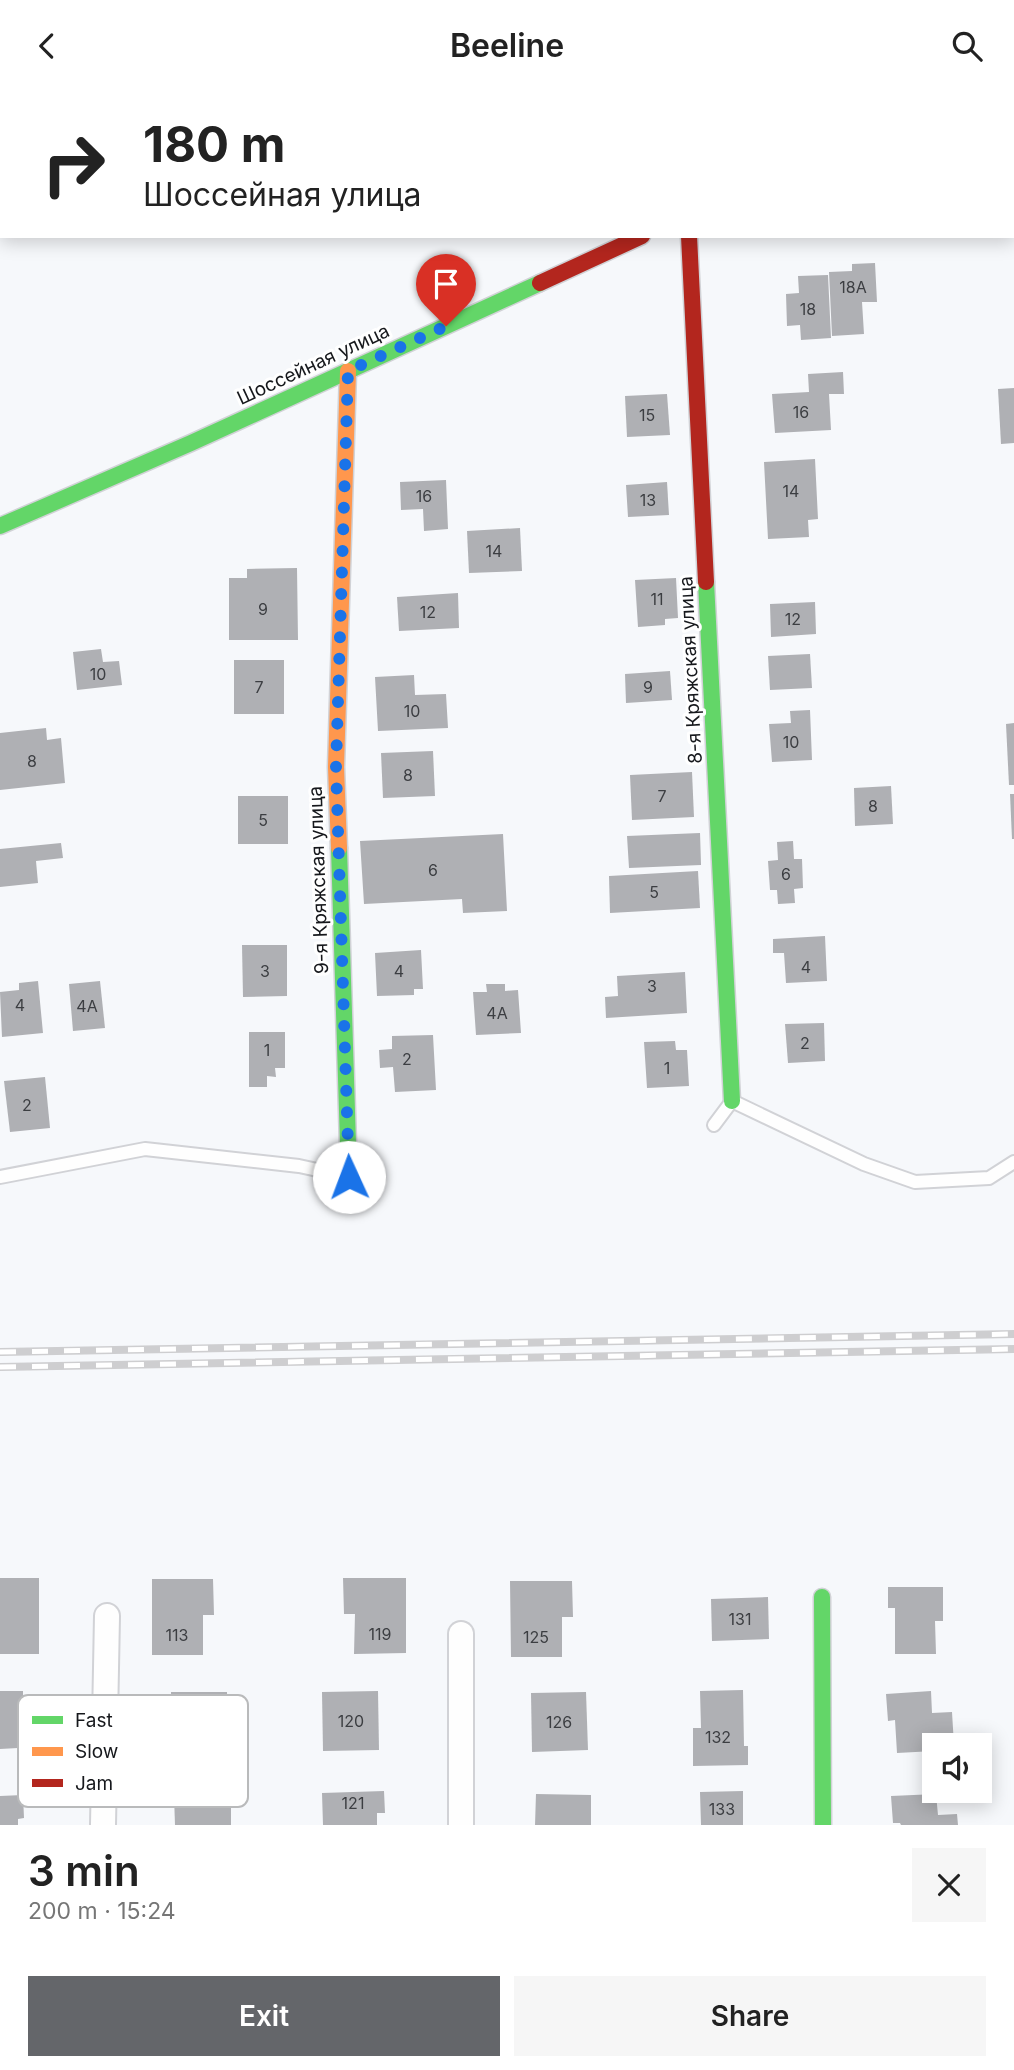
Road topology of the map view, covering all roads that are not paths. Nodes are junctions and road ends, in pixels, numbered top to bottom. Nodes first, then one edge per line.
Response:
1 (638, 238) edge
2 (689, 238) edge
3 (348, 371) junction
4 (0, 526) edge
5 (732, 1101) junction
6 (714, 1125) dead end
7 (1014, 1162) edge
8 (0, 1177) edge
9 (349, 1177) joint
10 (822, 1597) dead end
11 (107, 1616) dead end
12 (461, 1634) dead end
13 (105, 1695) edge
14 (103, 1807) edge
15 (103, 1825) edge
16 (461, 1825) edge
17 (823, 1825) edge

1 - 3 street, Шоссейная улица
2 - 5 street, 8-я Кряжская улица
3 - 4 street, Шоссейная улица
3 - 9 street, 9-я Кряжская улица
5 - 6 lane
5 - 7 lane
8 - 9 lane
10 - 17 street
11 - 13 street
12 - 16 street
14 - 15 street

